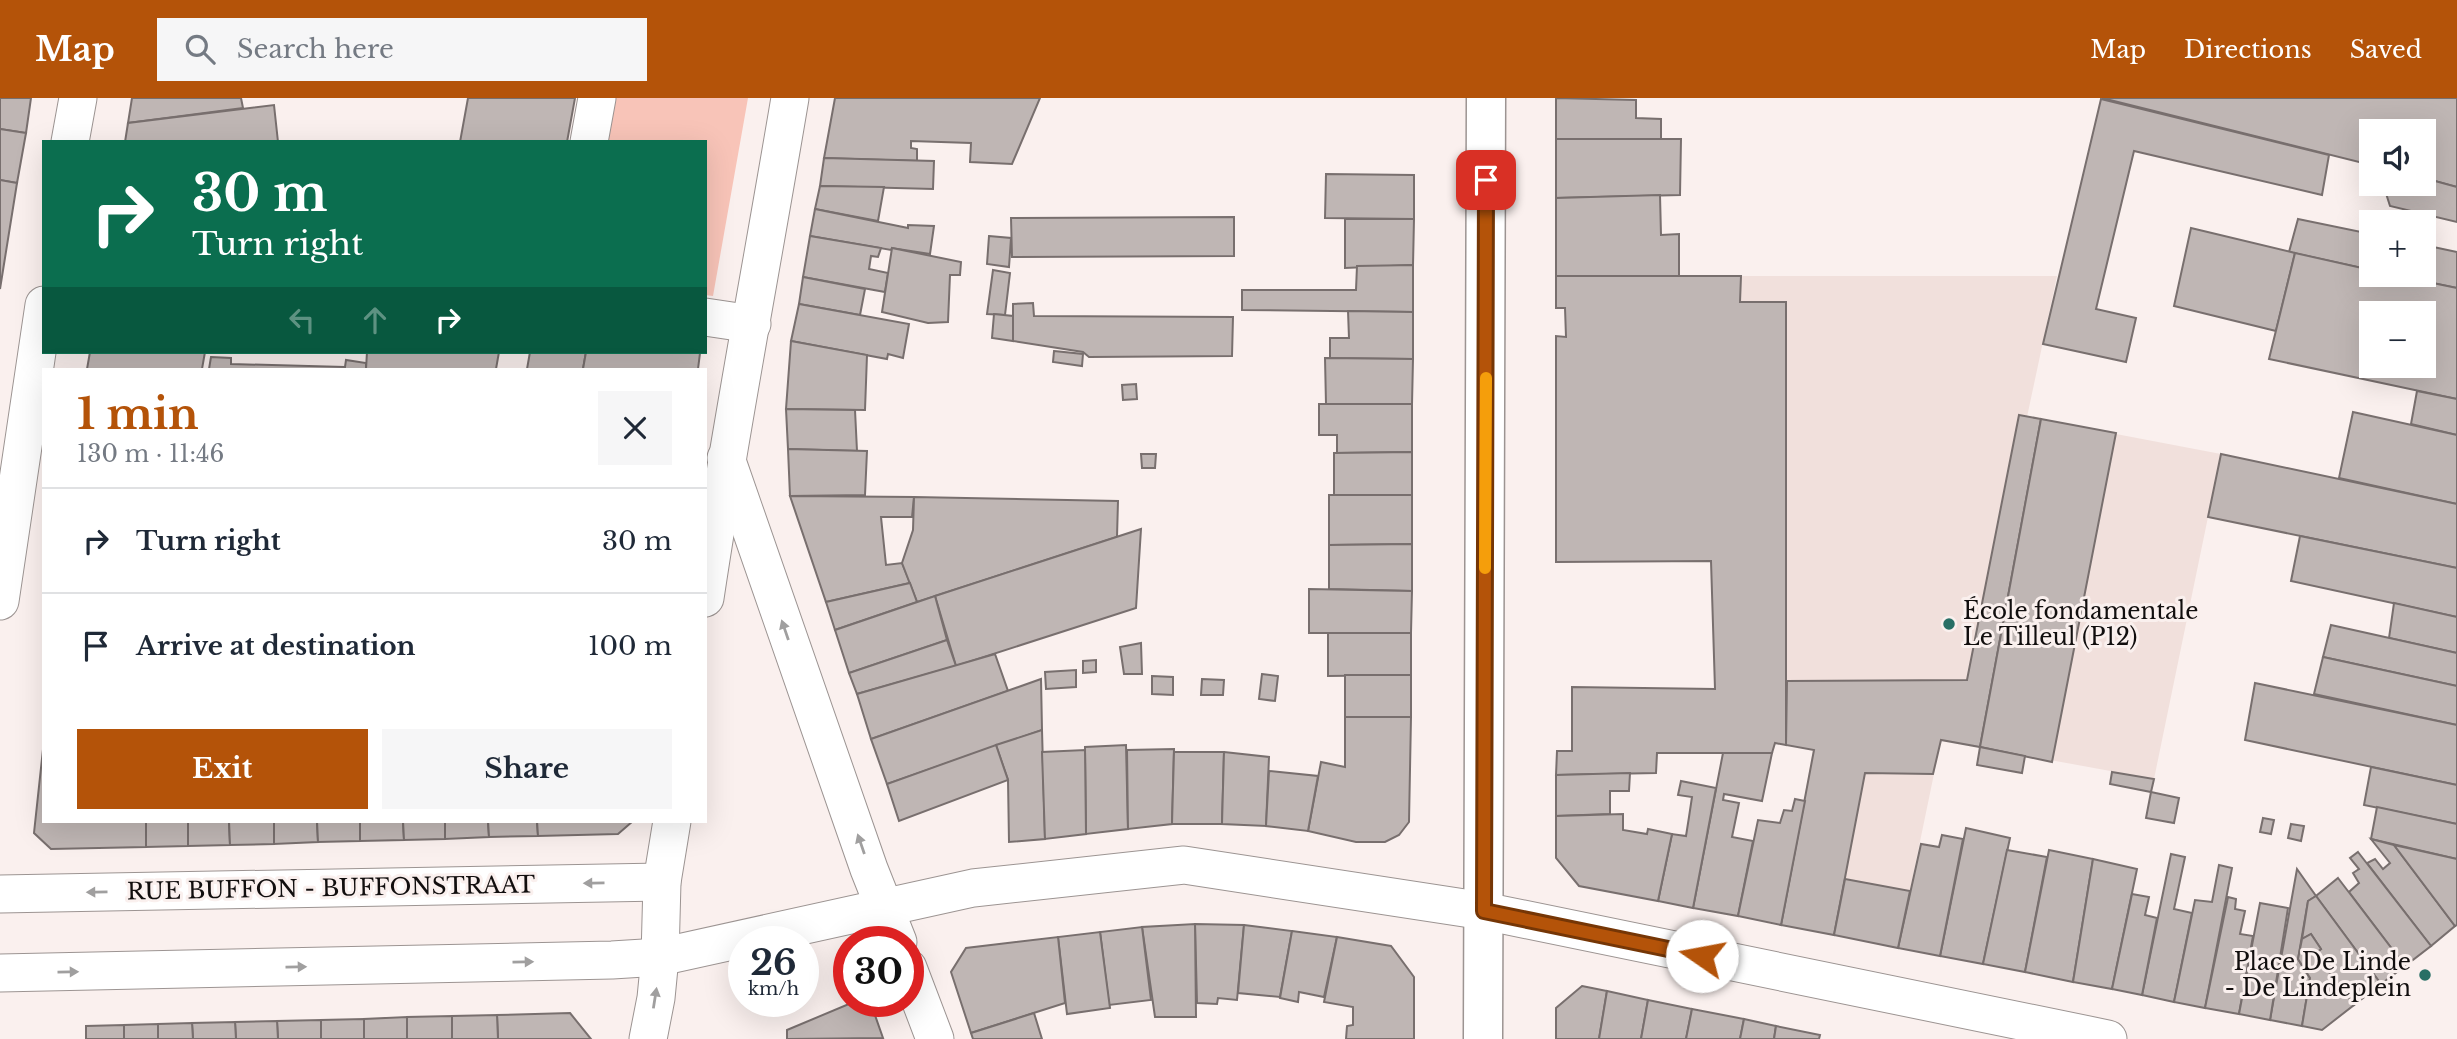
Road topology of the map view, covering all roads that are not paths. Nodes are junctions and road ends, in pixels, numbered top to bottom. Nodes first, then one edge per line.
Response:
1 (78, 98) edge
2 (597, 98) edge
3 (790, 98) edge
4 (1486, 98) edge
5 (70, 140) edge
6 (589, 140) edge
7 (707, 317) edge
8 (42, 318) edge
9 (752, 324) junction
10 (726, 458) junction
11 (707, 585) edge
12 (0, 601) edge
13 (672, 823) edge
14 (662, 882) junction
15 (0, 894) edge
16 (886, 908) junction
17 (1484, 911) junction
18 (892, 926) edge
19 (660, 957) junction
20 (0, 974) edge
21 (924, 1010) edge
22 (648, 1039) edge
23 (935, 1039) edge
24 (1483, 1039) edge
25 (2108, 1039) edge

1 - 5 street
2 - 6 street
3 - 9 street
4 - 17 street
7 - 9 street
8 - 12 street
9 - 10 street
10 - 11 street
16 -> 10 street
13 - 14 street
14 -> 15 street, RUE BUFFON - BUFFONSTRAAT
14 - 19 street
16 - 17 street
16 - 18 street
16 - 19 street
17 - 24 street
17 - 25 street
20 -> 19 street
22 -> 19 street
21 - 23 street

